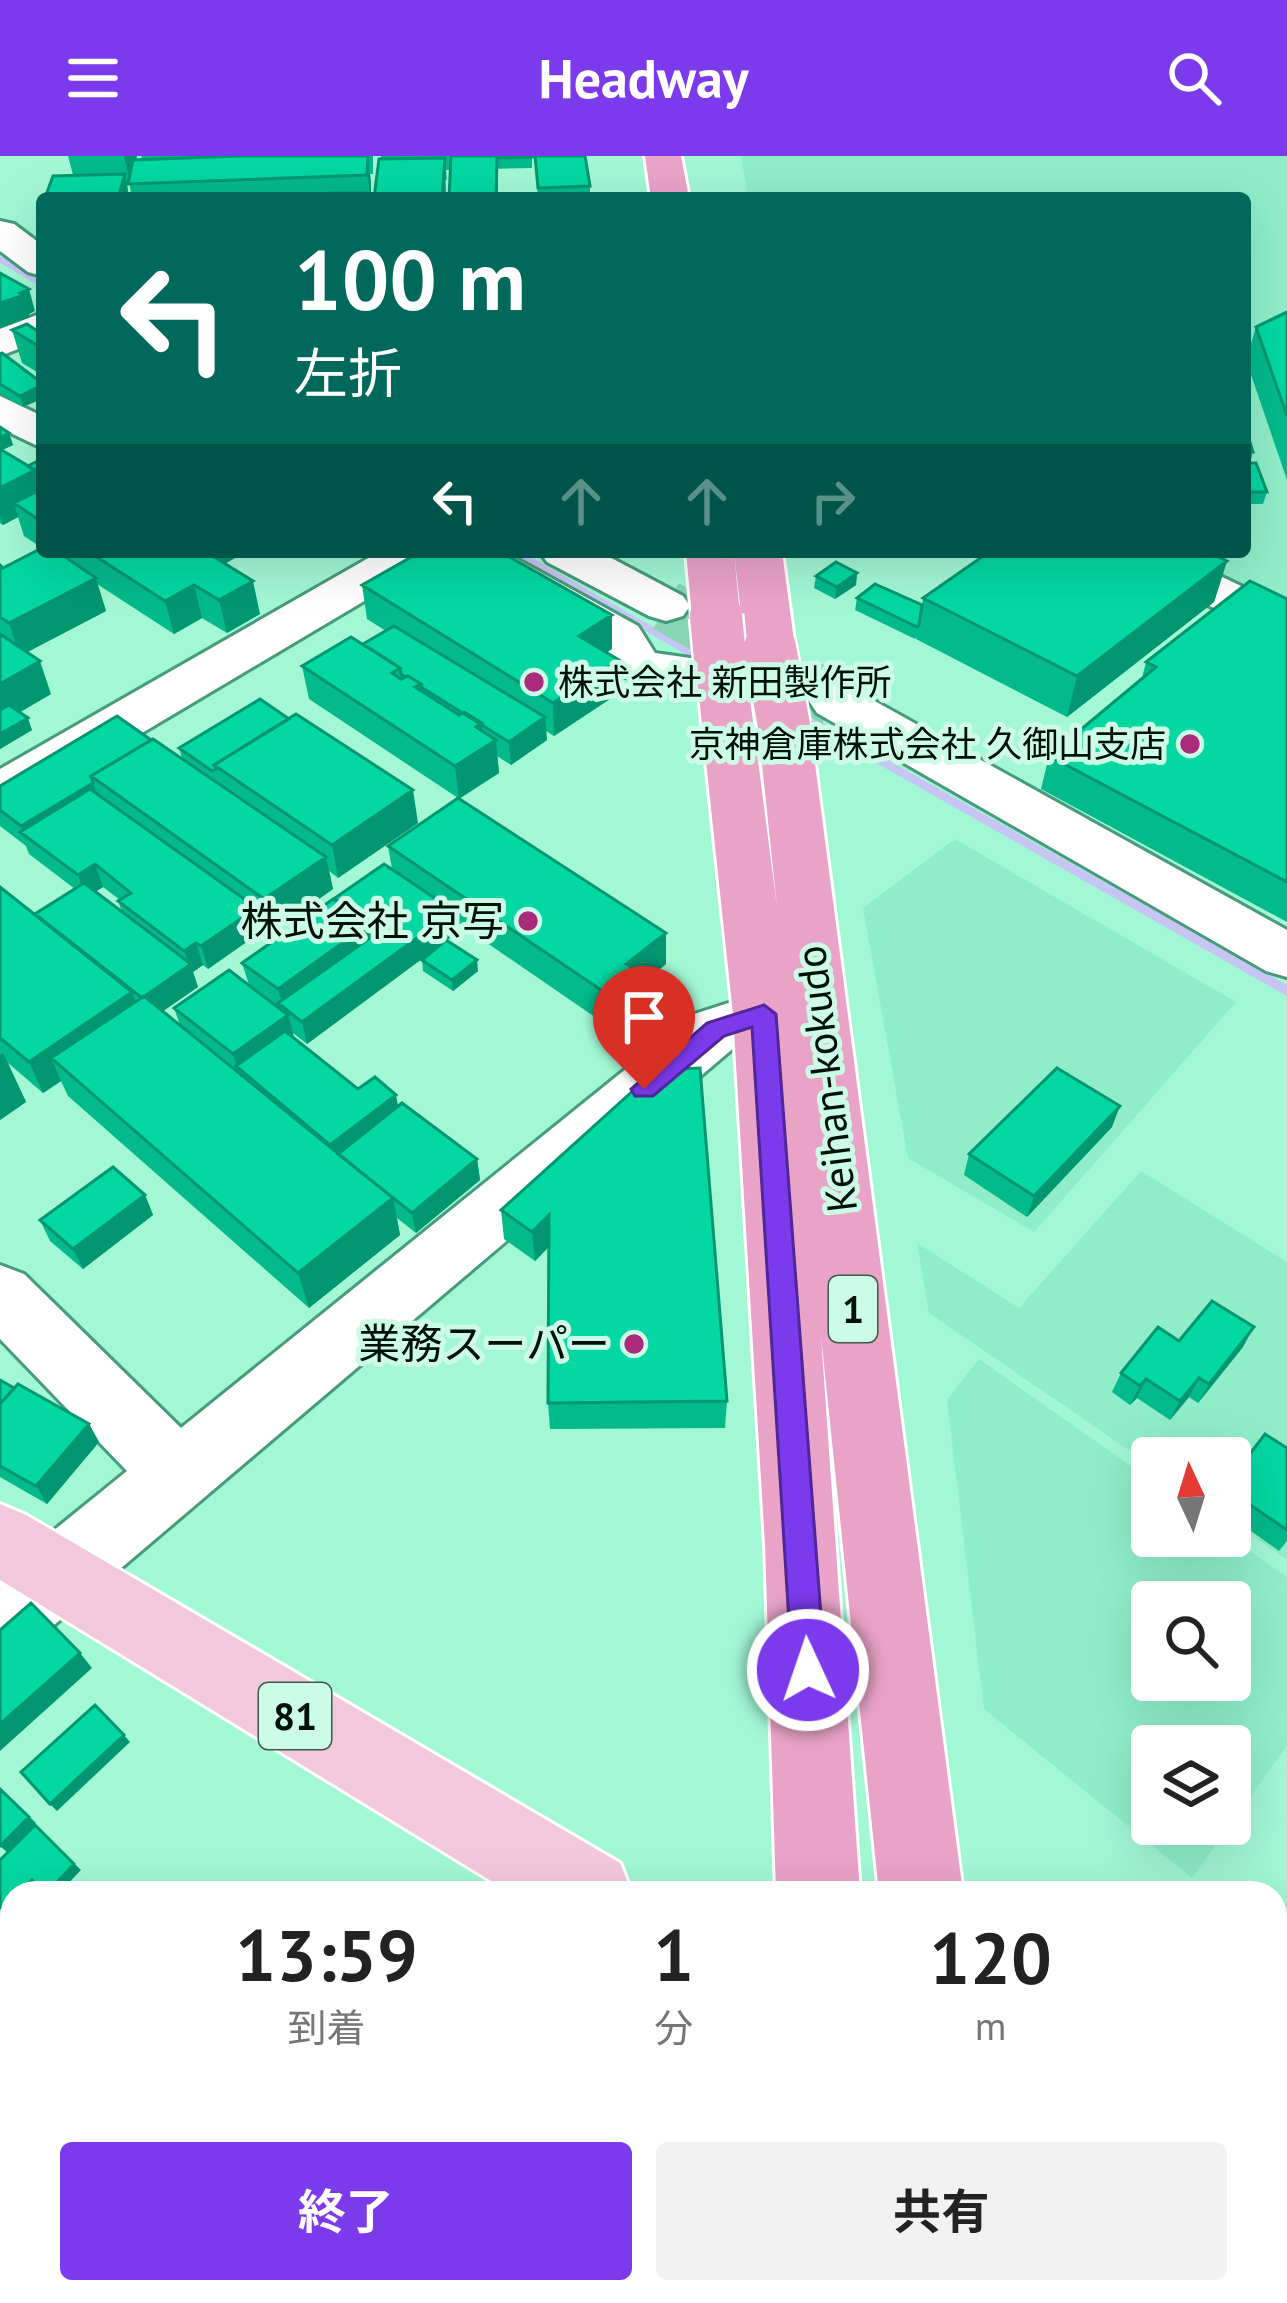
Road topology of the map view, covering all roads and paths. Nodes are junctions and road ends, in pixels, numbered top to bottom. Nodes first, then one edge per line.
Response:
1 (663, 156) edge
2 (669, 192) edge
3 (0, 232) edge
4 (36, 259) edge
5 (36, 328) edge
6 (0, 344) edge
7 (0, 409) edge
8 (36, 431) edge
9 (403, 558) edge
10 (480, 558) edge
11 (574, 558) edge
12 (711, 558) edge
13 (756, 558) edge
14 (1144, 558) edge
15 (666, 606) tunnel mouth
16 (1287, 627) edge
17 (732, 652) junction
18 (809, 713) junction
19 (0, 793) edge
20 (1287, 956) edge
21 (764, 1014) junction
22 (0, 1294) edge
23 (178, 1474) junction
24 (19, 1578) edge
25 (568, 1881) edge
26 (817, 1881) edge
27 (920, 1881) edge

1 - 2 highway
3 - 4 street
5 - 6 street
7 - 8 street
9 - 19 street
10 - 17 street
11 - 15 street
12 - 17 highway, Keihan-kokudo / 1
13 - 17 highway, Keihan-kokudo / 1
14 - 16 street
17 - 18 highway, Keihan-kokudo / 1, bridge
17 - 21 highway, Keihan-kokudo / 1
18 - 20 street
18 - 27 highway, Keihan-kokudo / 1
21 - 23 street
21 - 26 highway, Keihan-kokudo / 1
22 - 23 street
23 - 24 street
24 - 25 main road, 81

